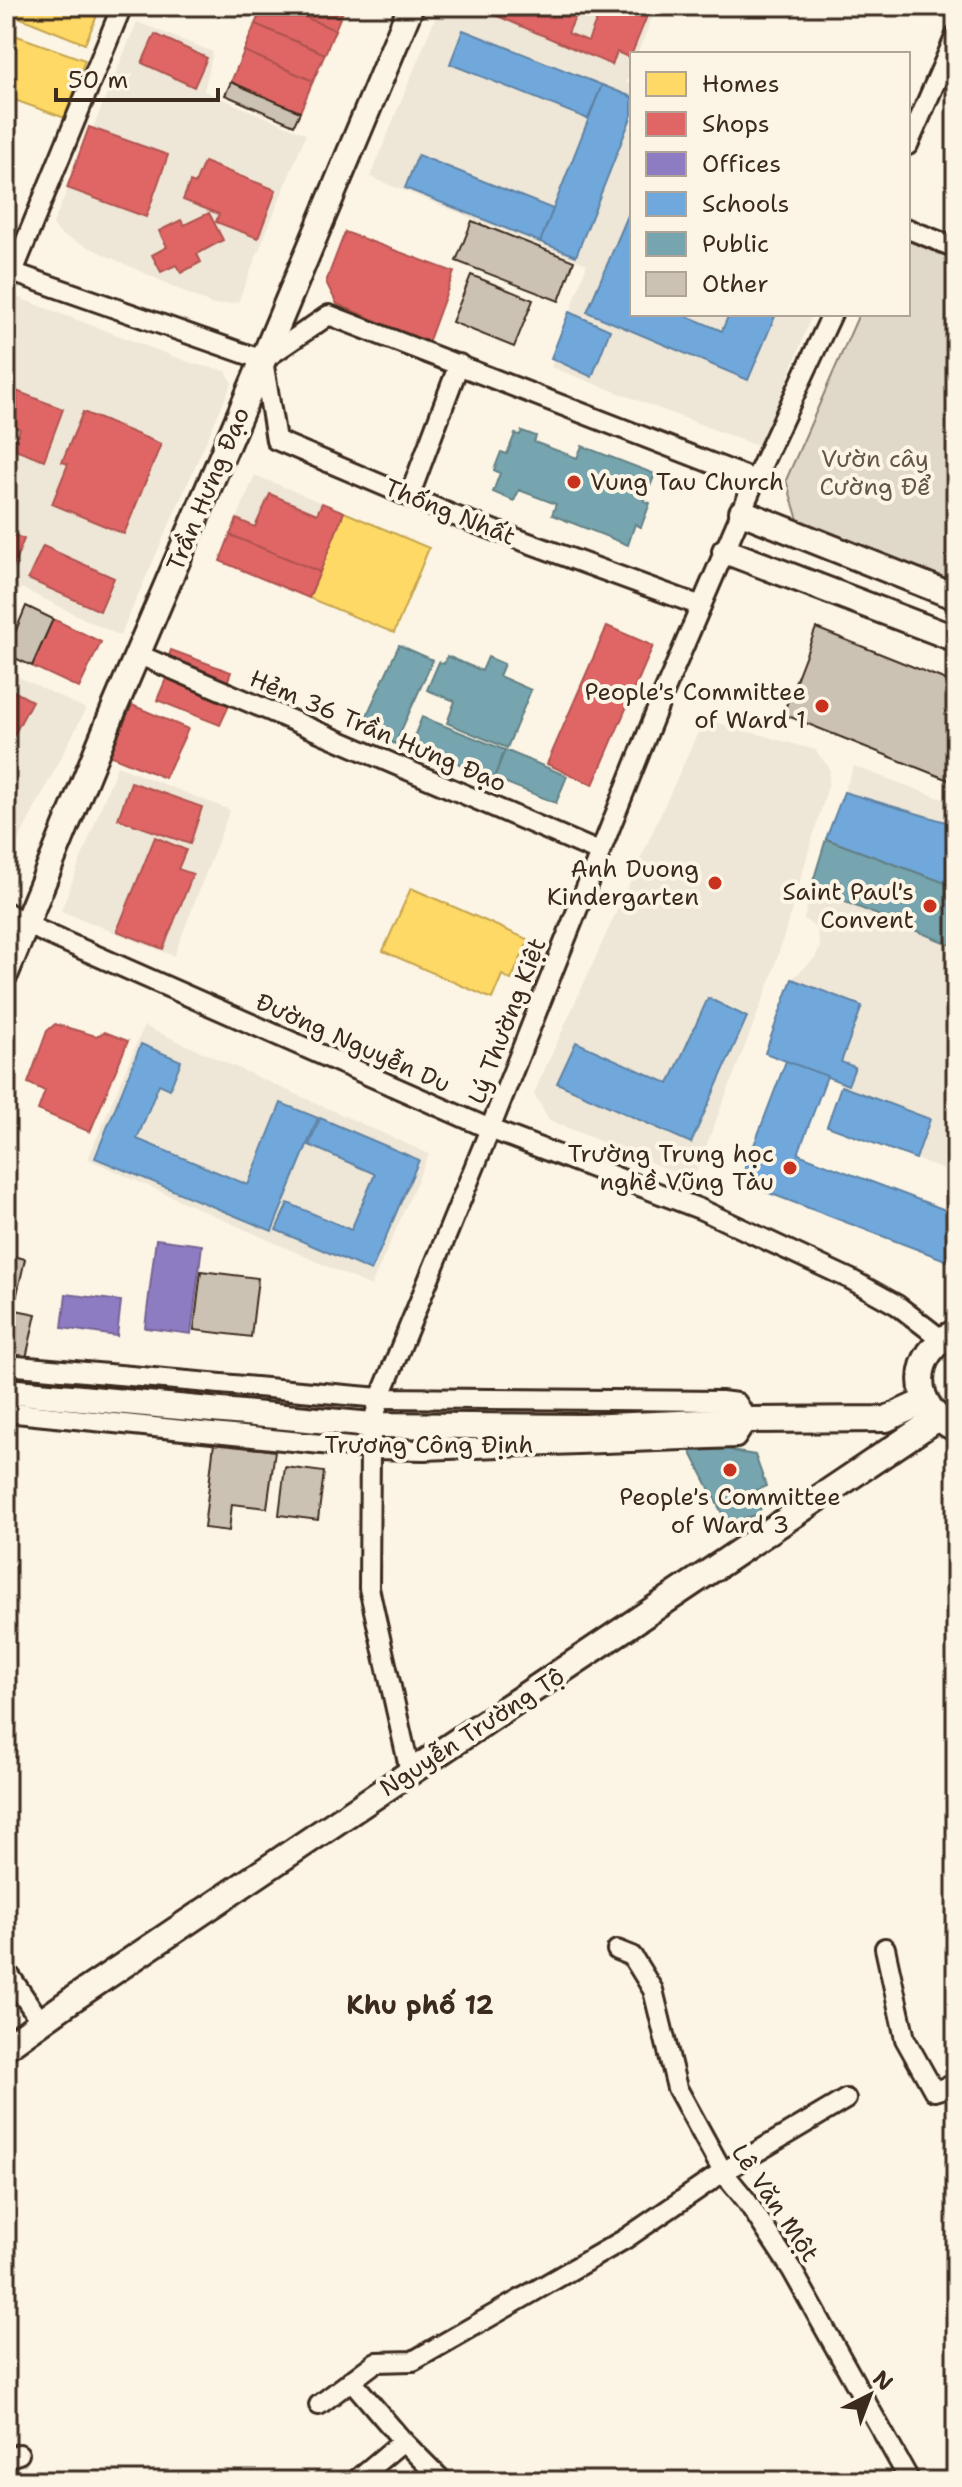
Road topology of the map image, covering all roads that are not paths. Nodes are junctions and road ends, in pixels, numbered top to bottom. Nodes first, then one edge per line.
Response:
1 (122, 6) edge
2 (411, 6) edge
3 (956, 35) edge
4 (910, 140) edge
5 (910, 230) edge
6 (956, 248) edge
7 (9, 271) edge
8 (831, 316) edge
9 (263, 360) junction
10 (459, 364) junction
11 (755, 480) junction
12 (409, 497) junction
13 (742, 512) junction
14 (725, 551) junction
15 (956, 597) edge
16 (701, 606) junction
17 (956, 639) edge
18 (137, 654) junction
19 (599, 852) junction
20 (6, 912) edge
21 (27, 925) junction
22 (6, 973) edge
23 (490, 1129) junction
24 (949, 1335) edge
25 (6, 1365) edge
26 (149, 1379) junction
27 (6, 1391) edge
28 (380, 1398) junction
29 (584, 1399) junction
30 (6, 1412) edge
31 (159, 1414) junction
32 (940, 1416) edge
33 (748, 1420) junction
34 (586, 1436) junction
35 (371, 1437) junction
36 (410, 1772) junction
37 (885, 1948) dead end
38 (617, 1950) dead end
39 (6, 1970) edge
40 (41, 2022) junction
41 (6, 2047) edge
42 (956, 2094) edge
43 (846, 2099) dead end
44 (723, 2172) junction
45 (351, 2380) junction
46 (319, 2405) dead end
47 (403, 2441) junction
48 (355, 2481) edge
49 (443, 2481) edge
50 (910, 2481) edge

1 - 7 street
2 - 9 main road, Trần Hưng Đạo
3 - 4 street
5 - 6 street
7 - 9 street
8 - 11 street, Lý Thường Kiệt
9 - 10 street
9 - 12 street, Thống Nhất
9 - 18 main road, Trần Hưng Đạo
10 - 11 street
10 - 12 street
11 - 13 street, Lý Thường Kiệt
12 - 16 street, Thống Nhất
13 - 14 street, Lý Thường Kiệt
13 - 15 main road
14 - 16 street, Lý Thường Kiệt
14 - 17 main road
16 - 19 street, Lý Thường Kiệt
18 - 19 street, Hẻm 36 Trần Hưng Đạo
18 - 21 main road, Trần Hưng Đạo
19 - 23 street, Lý Thường Kiệt
20 - 21 street, Đường Nguyễn Du
21 - 22 main road, Trần Hưng Đạo
21 - 23 street, Đường Nguyễn Du
23 - 24 street, Đường Nguyễn Du
23 - 28 street, Lý Thường Kiệt
24 - 32 main road
25 - 26 street, Trương Công Định
26 - 28 street, Trương Công Định
26 - 31 street
27 - 31 main road, Trương Công Định
28 - 29 street, Trương Công Định
28 - 35 street, Lý Thường Kiệt
29 - 33 street, Trương Công Định
29 - 34 street
30 - 31 street, Trương Công Định
31 - 35 main road, Trương Công Định
32 - 33 main road, Trương Công Định
32 - 36 main road, Nguyễn Trường Tộ
33 - 34 main road, Trương Công Định
34 - 35 main road, Trương Công Định
35 - 36 street, Lý Thường Kiệt
36 - 40 main road, Nguyễn Trường Tộ
37 - 42 street
38 - 44 street, Lê Văn Một
39 - 40 street
40 - 41 main road, Nguyễn Trường Tộ
43 - 44 street
44 - 45 street
44 - 50 street, Lê Văn Một
45 - 46 street
45 - 47 street
47 - 48 street
47 - 49 street

